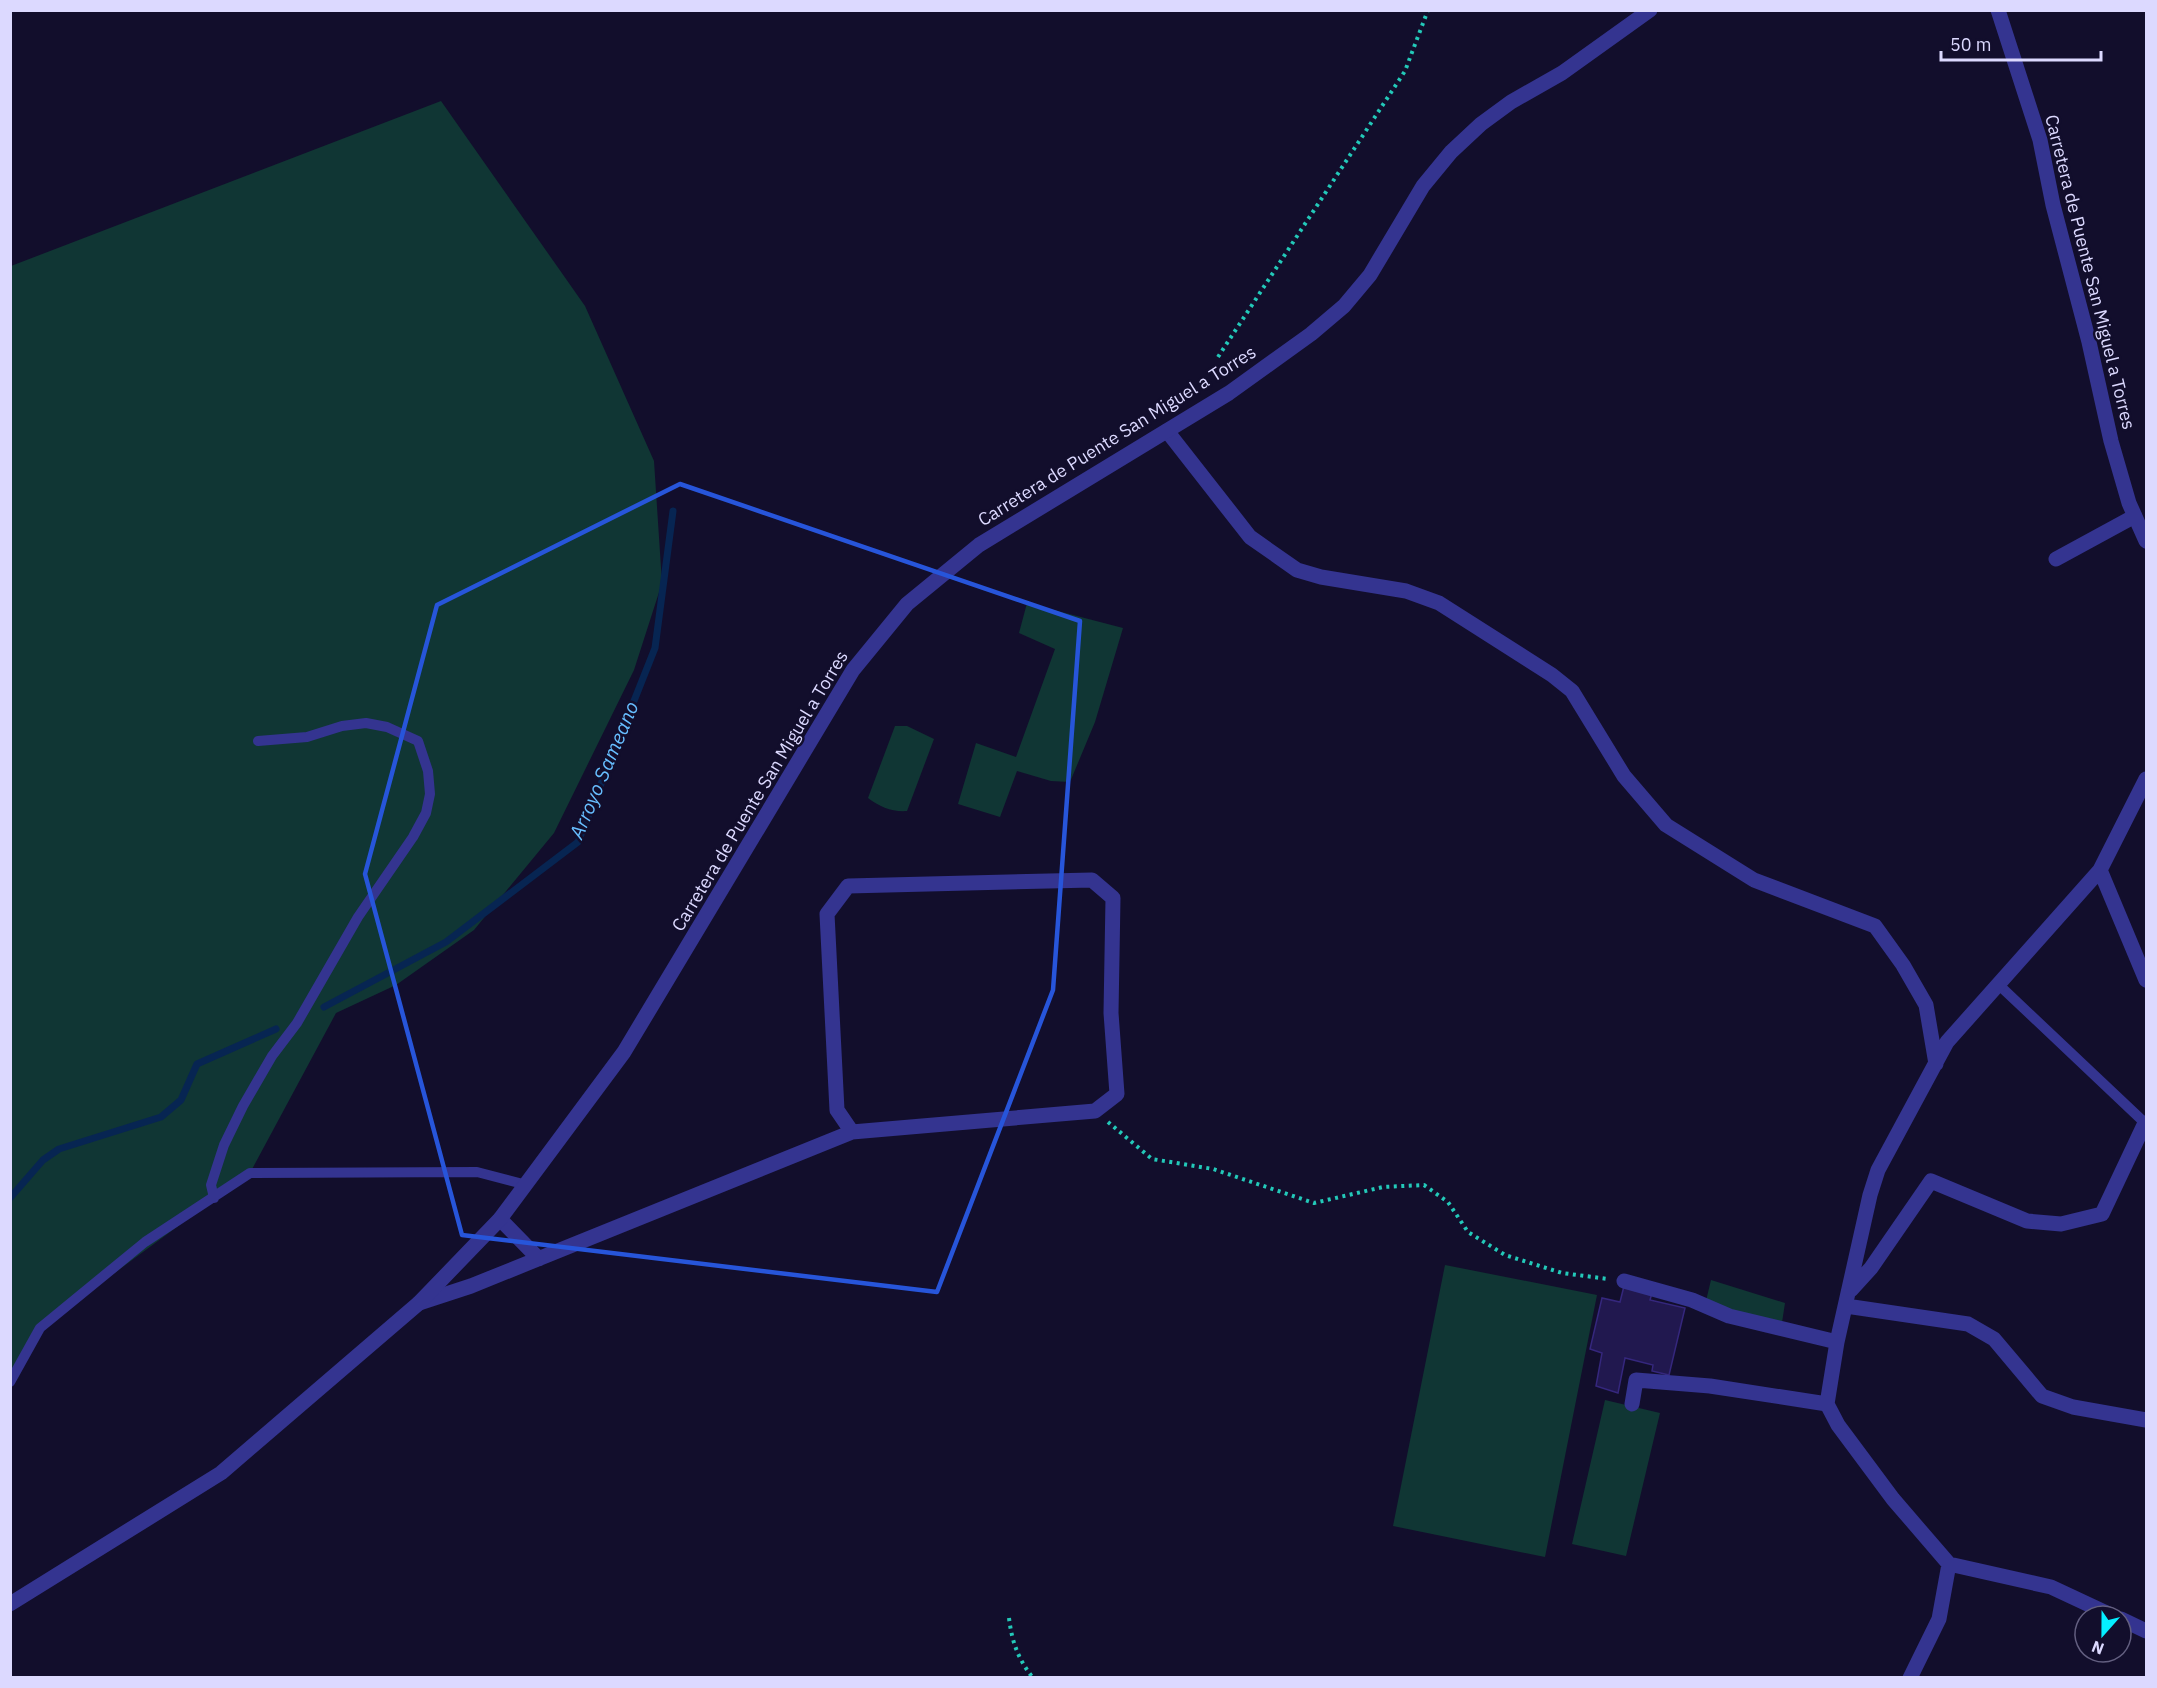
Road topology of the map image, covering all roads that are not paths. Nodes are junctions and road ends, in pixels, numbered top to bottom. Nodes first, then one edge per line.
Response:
1 (1650, 10) edge
2 (1998, 10) edge
3 (1167, 431) junction
4 (2135, 516) junction
5 (2146, 541) edge
6 (2056, 559) dead end
7 (258, 741) dead end
8 (2146, 779) edge
9 (2100, 870) junction
10 (2145, 970) edge
11 (1999, 985) junction
12 (1936, 1064) junction
13 (2146, 1122) edge
14 (852, 1132) junction
15 (524, 1184) junction
16 (214, 1198) junction
17 (500, 1219) junction
18 (539, 1259) junction
19 (1624, 1281) road end
20 (1848, 1299) junction
21 (419, 1303) junction
22 (1837, 1342) junction
23 (10, 1382) edge
24 (1632, 1404) dead end
25 (1827, 1404) junction
26 (2146, 1420) edge
27 (1949, 1564) junction
28 (10, 1604) edge
29 (2088, 1604) edge
30 (1910, 1677) edge

1 - 3 street, Carretera de Puente San Miguel a Torres
2 - 4 street, Carretera de Puente San Miguel a Torres
3 - 12 street
3 - 15 street, Carretera de Puente San Miguel a Torres
4 - 5 street, Carretera de Puente San Miguel a Torres
4 - 6 street
7 - 16 lane
8 - 9 street
9 - 10 street
9 - 11 street
11 - 12 street
11 - 13 lane
12 - 20 street
13 - 20 street
14 - 14 street
14 - 18 street
15 - 16 lane
15 - 17 street, Carretera de Puente San Miguel a Torres
16 - 23 lane
17 - 18 street
17 - 21 street, Carretera de Puente San Miguel a Torres
18 - 21 street
19 - 22 street
20 - 22 street
20 - 26 street
21 - 28 street, Carretera de Puente San Miguel a Torres
22 - 25 street
24 - 25 street
25 - 27 street
27 - 29 street
27 - 30 street

